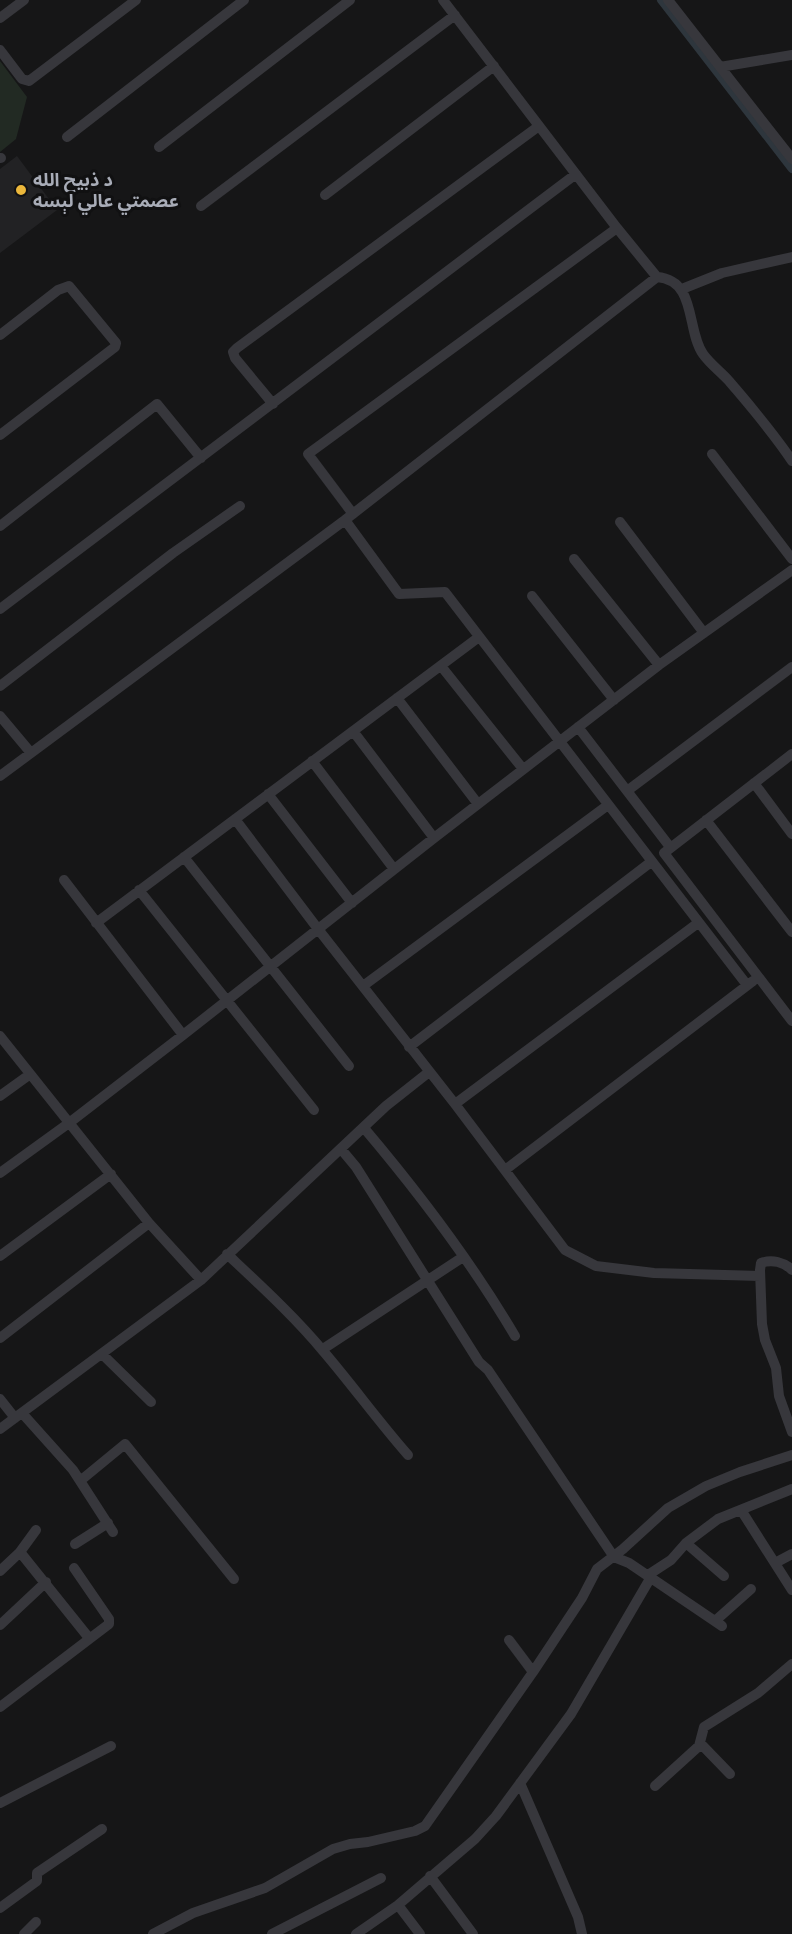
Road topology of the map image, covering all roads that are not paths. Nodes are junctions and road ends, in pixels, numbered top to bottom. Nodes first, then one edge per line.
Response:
1 (24, 0) edge
2 (136, 0) edge
3 (244, 0) edge
4 (350, 0) edge
5 (443, 0) edge
6 (668, 0) edge
7 (455, 15) junction
8 (0, 18) edge
9 (0, 50) edge
10 (792, 55) edge
11 (494, 66) junction
12 (720, 67) junction
13 (539, 126) junction
14 (67, 137) dead end
15 (159, 147) dead end
16 (792, 159) edge
17 (576, 174) junction
18 (326, 195) dead end
19 (201, 206) dead end
20 (617, 228) junction
21 (792, 256) edge
22 (657, 277) junction
23 (682, 290) junction
24 (0, 335) edge
25 (273, 404) junction
26 (0, 435) edge
27 (712, 454) dead end
28 (201, 458) junction
29 (792, 461) edge
30 (240, 506) dead end
31 (349, 517) junction
32 (620, 522) dead end
33 (0, 526) edge
34 (574, 559) dead end
35 (792, 559) edge
36 (792, 570) edge
37 (532, 596) dead end
38 (0, 609) edge
39 (704, 633) junction
40 (479, 637) junction
41 (659, 665) junction
42 (441, 666) junction
43 (792, 666) edge
44 (0, 686) edge
45 (397, 698) junction
46 (614, 700) junction
47 (0, 716) edge
48 (578, 727) junction
49 (353, 731) junction
50 (559, 741) junction
51 (31, 753) junction
52 (792, 754) edge
53 (312, 761) junction
54 (523, 769) junction
55 (0, 776) edge
56 (754, 783) junction
57 (627, 791) junction
58 (268, 794) junction
59 (478, 804) junction
60 (608, 805) junction
61 (235, 819) junction
62 (706, 820) junction
63 (792, 834) edge
64 (434, 838) junction
65 (670, 847) junction
66 (184, 857) junction
67 (651, 862) junction
68 (394, 869) junction
69 (64, 880) dead end
70 (139, 890) junction
71 (352, 903) junction
72 (698, 922) junction
73 (96, 923) junction
74 (318, 929) junction
75 (792, 932) edge
76 (271, 965) junction
77 (758, 977) junction
78 (747, 985) junction
79 (363, 986) junction
80 (227, 1000) junction
81 (792, 1021) edge
82 (183, 1035) junction
83 (0, 1036) edge
84 (409, 1047) junction
85 (349, 1066) dead end
86 (429, 1072) junction
87 (29, 1075) junction
88 (0, 1096) edge
89 (455, 1104) junction
90 (314, 1110) dead end
91 (69, 1123) junction
92 (364, 1128) junction
93 (340, 1149) junction
94 (505, 1170) junction
95 (0, 1173) edge
96 (111, 1174) junction
97 (149, 1223) junction
98 (227, 1254) junction
99 (0, 1256) edge
100 (463, 1257) junction
101 (792, 1270) edge
102 (760, 1276) junction
103 (201, 1280) junction
104 (427, 1281) junction
105 (515, 1336) dead end
106 (0, 1338) edge
107 (323, 1350) junction
108 (102, 1354) junction
109 (0, 1399) edge
110 (151, 1402) dead end
111 (19, 1415) junction
112 (0, 1429) edge
113 (792, 1432) edge
114 (408, 1455) dead end
115 (792, 1455) edge
116 (80, 1481) junction
117 (792, 1490) edge
118 (741, 1510) junction
119 (36, 1530) dead end
120 (686, 1543) junction
121 (75, 1544) dead end
122 (20, 1552) junction
123 (792, 1554) edge
124 (614, 1557) junction
125 (775, 1563) junction
126 (74, 1568) dead end
127 (0, 1571) edge
128 (649, 1576) junction
129 (724, 1576) dead end
130 (234, 1579) dead end
131 (46, 1582) junction
132 (751, 1589) dead end
133 (792, 1590) edge
134 (0, 1625) edge
135 (89, 1638) junction
136 (509, 1640) dead end
137 (792, 1664) edge
138 (533, 1672) junction
139 (0, 1707) edge
140 (700, 1744) junction
141 (111, 1746) dead end
142 (730, 1774) dead end
143 (520, 1783) junction
144 (655, 1786) dead end
145 (0, 1803) edge
146 (102, 1829) dead end
147 (430, 1876) junction
148 (381, 1878) dead end
149 (398, 1905) junction
150 (0, 1908) edge
151 (36, 1922) dead end
152 (24, 1934) edge
153 (153, 1934) edge
154 (272, 1934) edge
155 (356, 1934) edge
156 (420, 1934) edge
157 (473, 1934) edge
158 (582, 1934) edge

1 - 8 street
2 - 9 street
3 - 14 street
4 - 15 street
5 - 7 street
6 - 12 street
7 - 11 street
7 - 19 street
10 - 12 street
11 - 13 street
11 - 18 street
12 - 16 street
13 - 17 street
13 - 25 street
17 - 20 street
17 - 25 street
20 - 22 street
20 - 31 street
21 - 23 street
22 - 23 street
22 - 31 street
23 - 29 street
24 - 26 street
25 - 28 street
27 - 35 street
28 - 33 street
28 - 38 street
30 - 44 street
31 - 40 street
31 - 51 street
32 - 39 street
34 - 41 street
36 - 39 street
37 - 46 street
39 - 41 street
40 - 42 street
40 - 50 street
41 - 46 street
42 - 45 street
42 - 54 street
43 - 57 street
45 - 49 street
45 - 59 street
46 - 48 street
47 - 51 street
48 - 50 street
48 - 57 street
49 - 53 street
49 - 64 street
50 - 54 street
50 - 60 street
51 - 55 street
52 - 56 street
53 - 58 street
53 - 68 street
54 - 59 street
56 - 62 street
56 - 63 street
57 - 65 street
58 - 61 street
58 - 71 street
59 - 64 street
60 - 67 street
60 - 79 street
61 - 66 street
61 - 74 street
62 - 65 street
62 - 75 street
64 - 68 street
65 - 77 street
66 - 70 street
66 - 76 street
67 - 72 street
67 - 84 street
68 - 71 street
69 - 73 street
70 - 73 street
70 - 80 street
71 - 74 street
72 - 78 street
72 - 89 street
73 - 82 street
74 - 76 street
74 - 79 street
76 - 80 street
76 - 85 street
77 - 78 street
77 - 81 street
78 - 94 street
79 - 84 street
80 - 82 street
80 - 90 street
82 - 91 street
83 - 87 street
84 - 86 street
86 - 89 street
86 - 92 street
87 - 88 street
87 - 91 street
89 - 94 street
91 - 95 street
91 - 96 street
92 - 93 street
92 - 100 street
93 - 98 street
93 - 104 street
94 - 102 street
96 - 97 street
96 - 99 street
97 - 103 street
97 - 106 street
98 - 103 street
98 - 107 street
100 - 104 street
100 - 105 street
101 - 102 street
102 - 113 street
103 - 108 street
104 - 107 street
104 - 124 street
107 - 114 street
108 - 110 street
108 - 111 street
109 - 111 street
111 - 112 street
111 - 116 street
115 - 124 street
116 - 121 street
116 - 130 street
117 - 118 street
118 - 120 street
118 - 125 street
119 - 122 street
120 - 128 street
120 - 129 street
122 - 127 street
122 - 131 street
123 - 125 street
124 - 128 street
124 - 138 street
125 - 133 street
126 - 135 street
128 - 132 street
128 - 143 street
131 - 134 street
131 - 135 street
135 - 139 street
136 - 138 street
137 - 140 street
138 - 153 street
140 - 142 street
140 - 144 street
141 - 145 street
143 - 147 street
143 - 158 street
146 - 150 street
147 - 149 street
147 - 157 street
148 - 154 street
149 - 155 street
149 - 156 street
151 - 152 street

